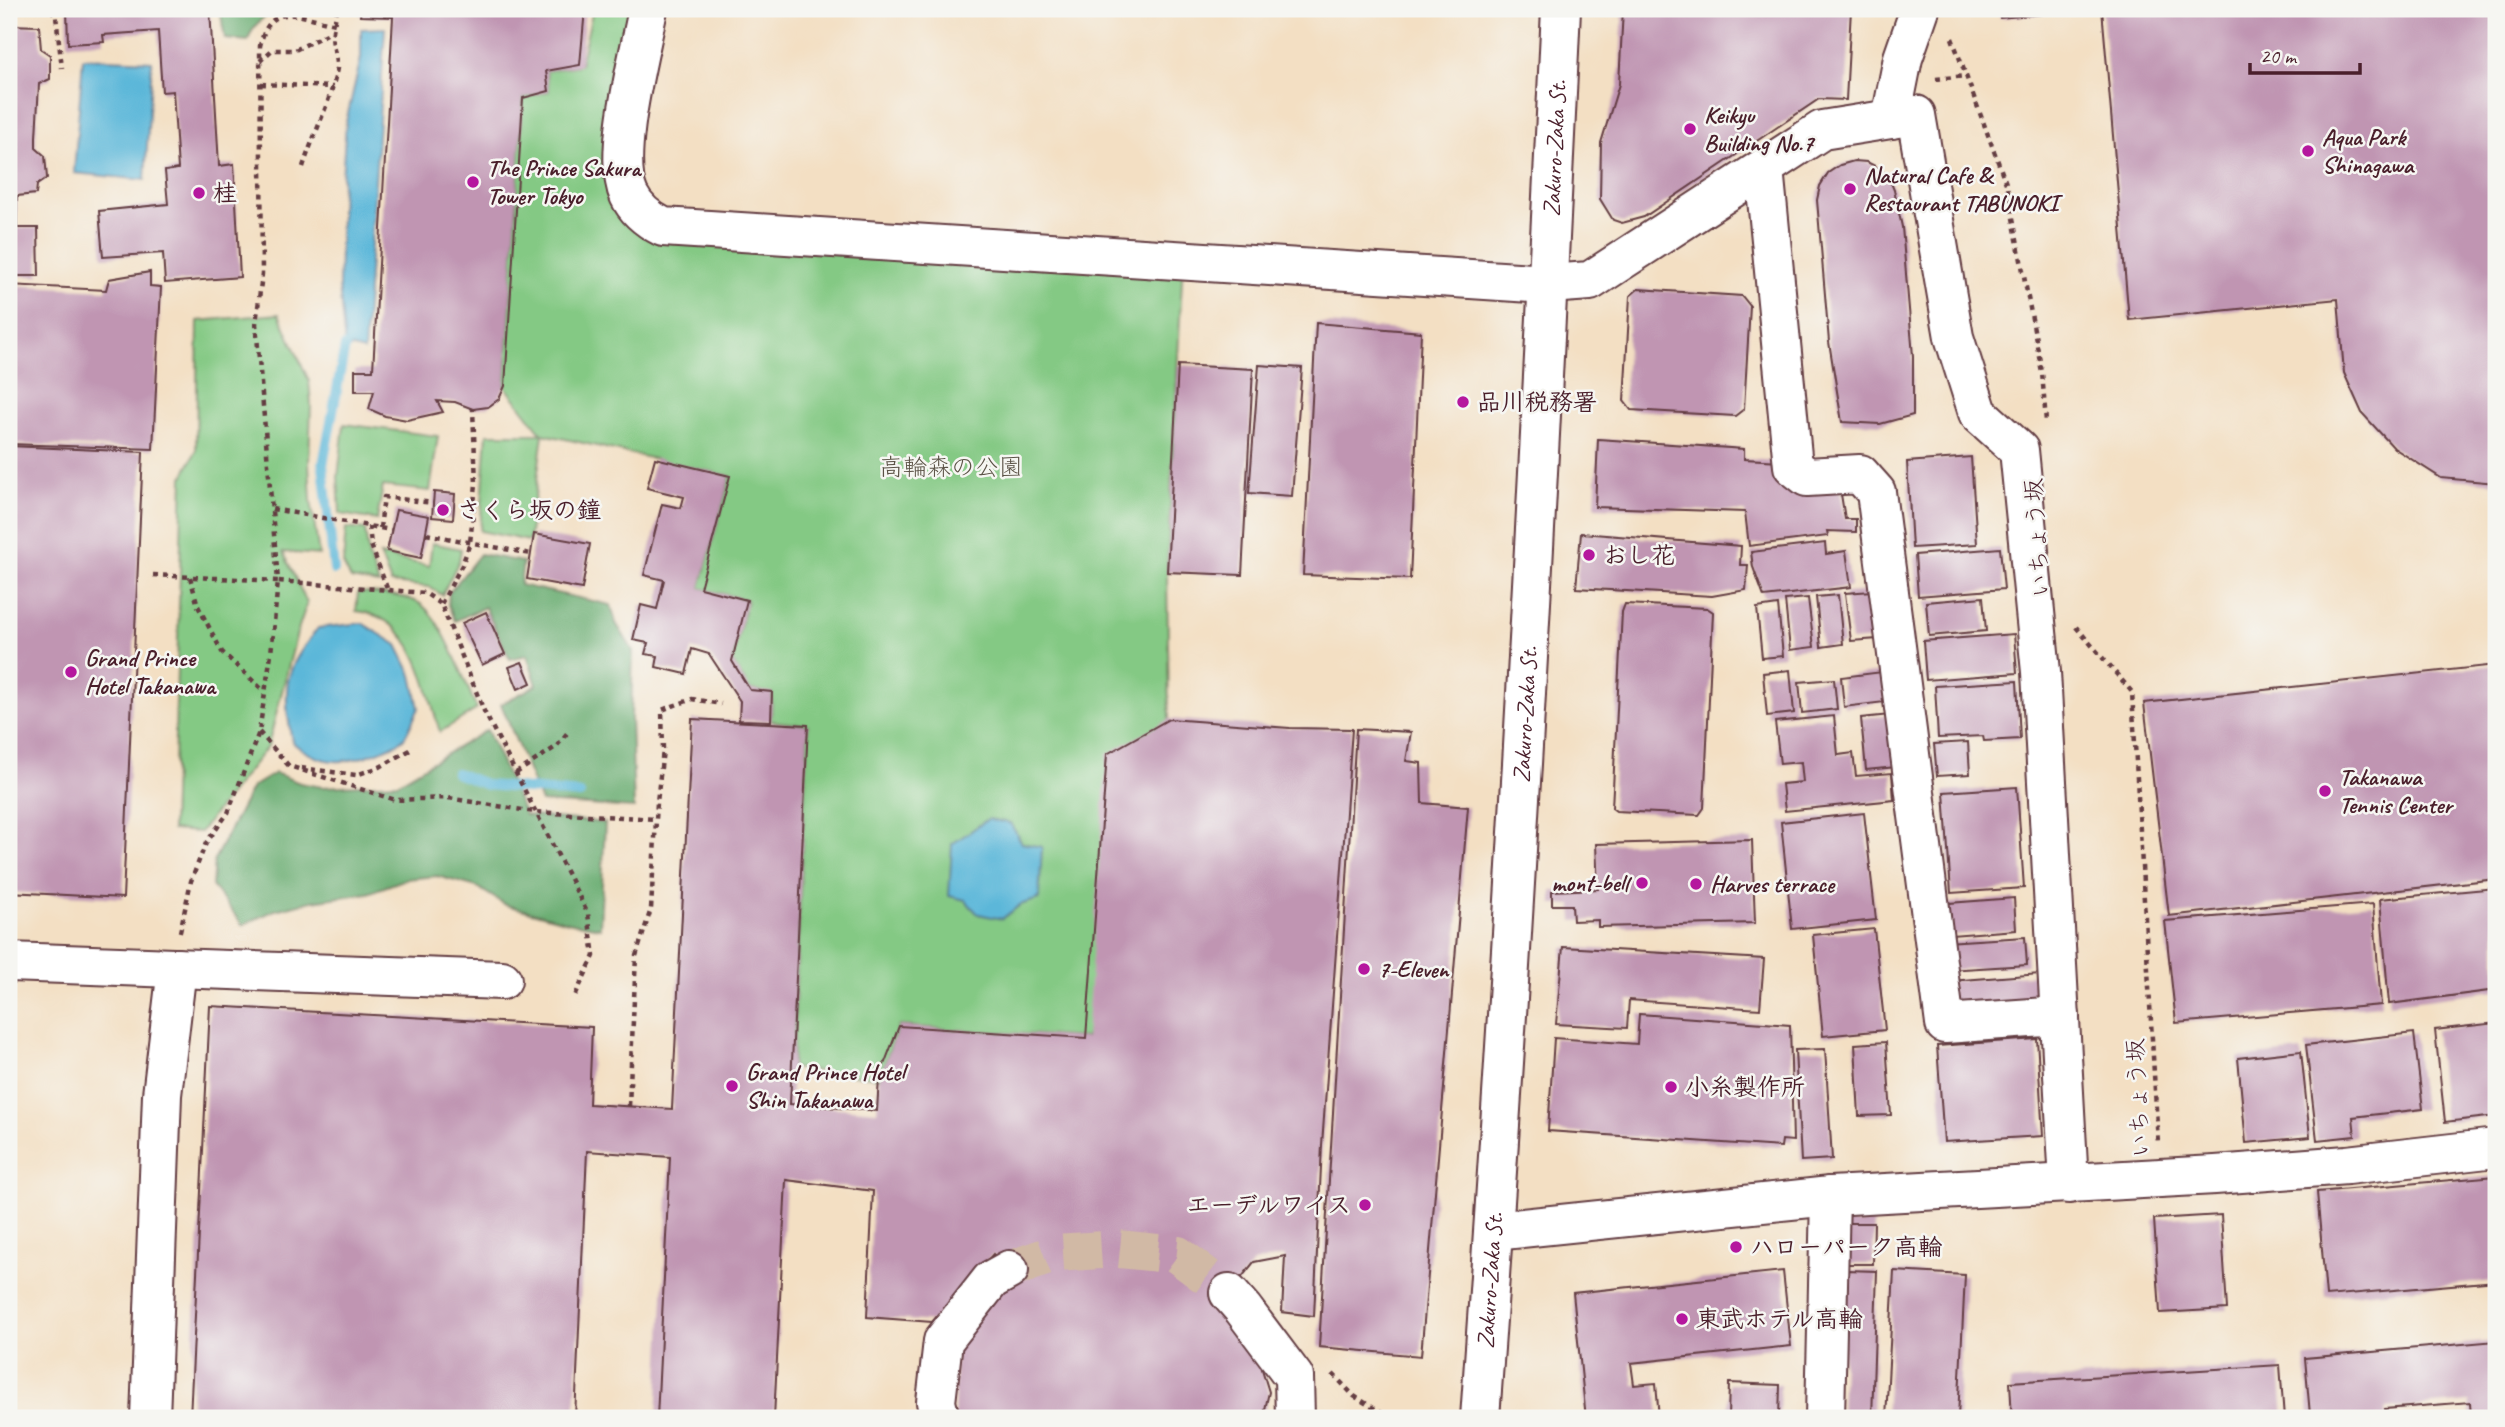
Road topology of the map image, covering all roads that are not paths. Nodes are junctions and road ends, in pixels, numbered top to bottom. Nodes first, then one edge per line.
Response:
1 (648, 9) edge
2 (1561, 9) edge
3 (1935, 20) edge
4 (1891, 119) junction
5 (1764, 168) junction
6 (1548, 284) junction
7 (9, 962) edge
8 (177, 968) junction
9 (502, 980) dead end
10 (2060, 1016) junction
11 (2496, 1148) edge
12 (2069, 1184) junction
13 (1830, 1196) junction
14 (1494, 1231) junction
15 (1009, 1270) tunnel mouth
16 (1229, 1293) tunnel mouth
17 (150, 1418) edge
18 (940, 1418) edge
19 (1295, 1418) edge
20 (1480, 1418) edge
21 (1825, 1418) edge

1 - 6 street
2 - 6 street, Zakuro-Zaka St.
3 - 4 street
4 - 5 street
4 - 10 street
5 - 6 street
5 - 10 street
6 - 14 street, Zakuro-Zaka St.
7 - 8 street
8 - 9 street
8 - 17 street
10 - 12 street
11 - 12 street
12 - 13 street
13 - 14 street
13 - 21 street
14 - 20 street, Zakuro-Zaka St.
15 - 18 street
16 - 19 street

